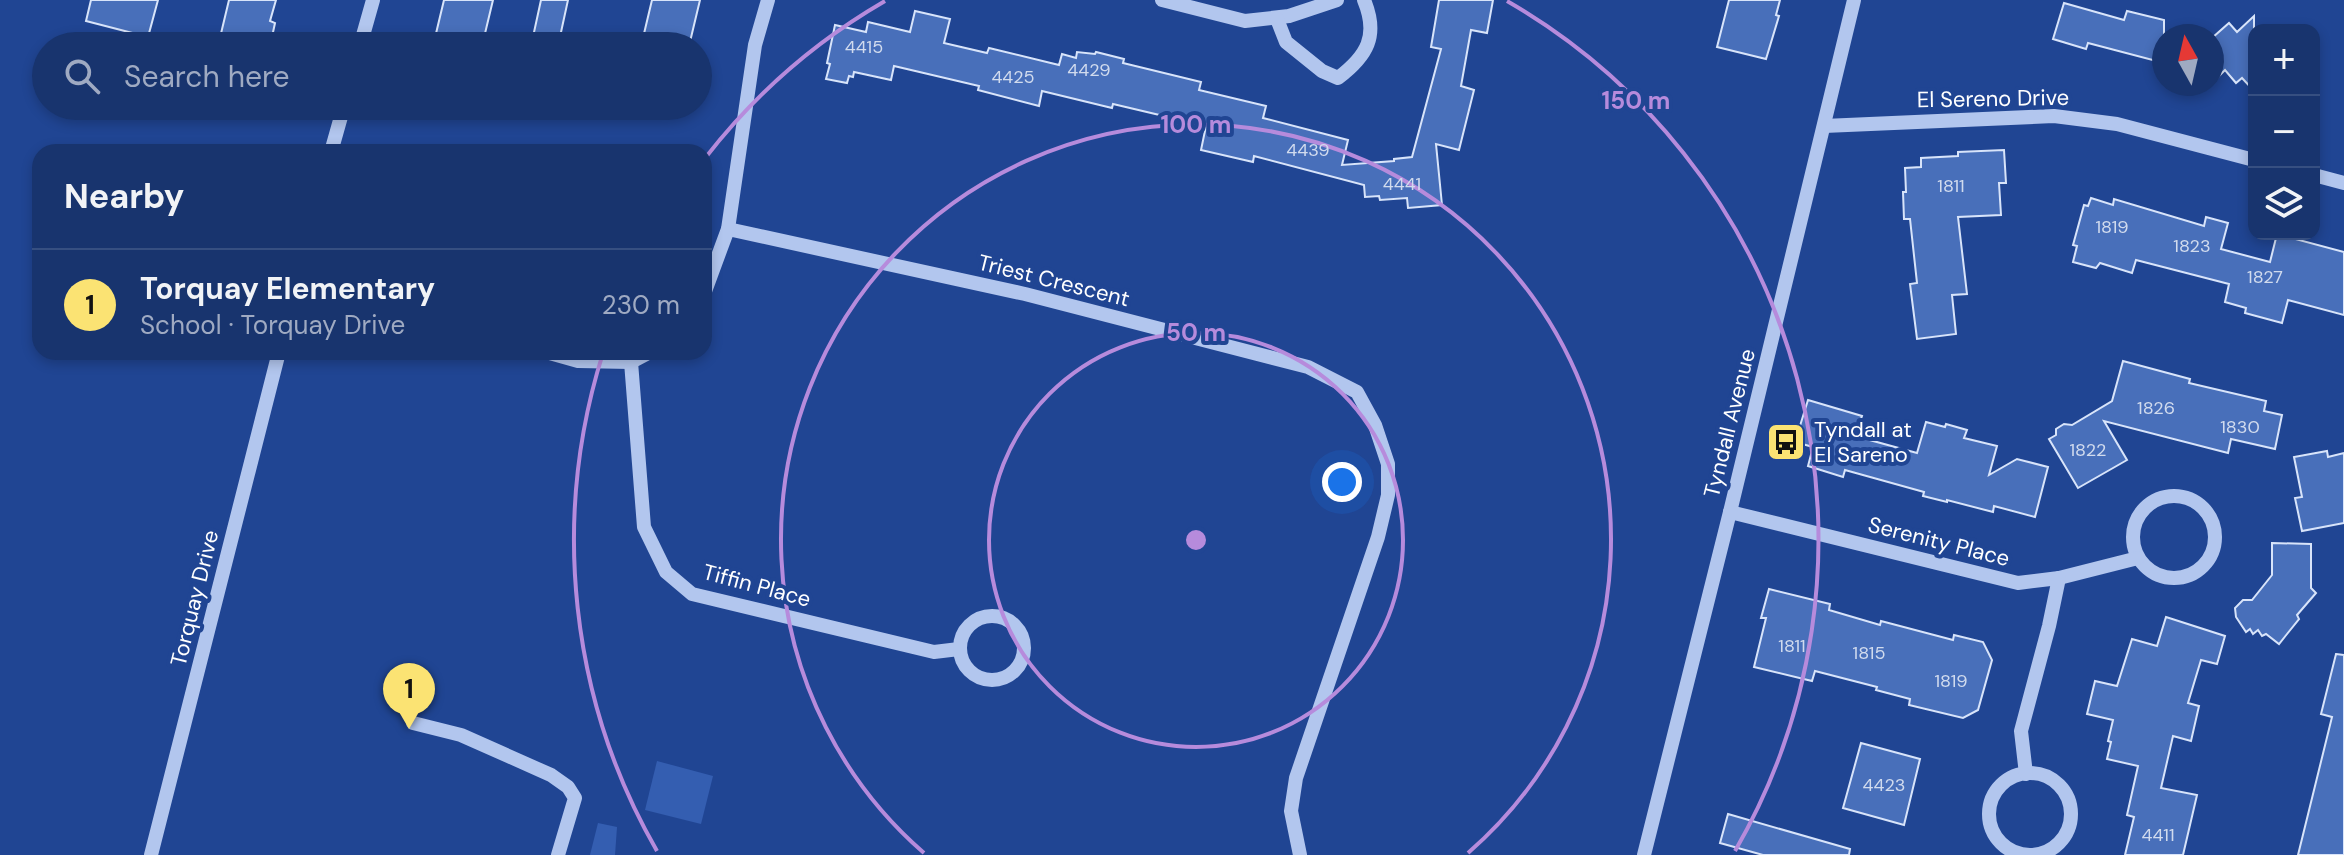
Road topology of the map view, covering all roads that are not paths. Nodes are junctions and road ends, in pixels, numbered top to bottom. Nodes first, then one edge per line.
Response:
1 (373, 0) edge
2 (768, 0) edge
3 (1162, 0) edge
4 (1337, 0) edge
5 (1364, 0) edge
6 (1854, 0) edge
7 (1277, 19) junction
8 (364, 32) edge
9 (340, 120) edge
10 (1824, 126) junction
11 (333, 144) edge
12 (2248, 158) edge
13 (2320, 177) edge
14 (2344, 183) edge
15 (728, 229) junction
16 (712, 272) edge
17 (277, 360) edge
18 (574, 360) edge
19 (635, 360) edge
20 (631, 362) junction
21 (1730, 512) junction
22 (2138, 558) junction
23 (2059, 578) junction
24 (959, 649) junction
25 (413, 723) dead end
26 (2026, 774) junction
27 (151, 855) edge
28 (558, 855) edge
29 (1300, 855) edge
30 (1644, 855) edge

1 - 8 street
2 - 15 street
3 - 7 street
4 - 7 street
5 - 7 street
6 - 10 street, Tyndall Avenue
9 - 11 street
10 - 12 street, El Sereno Drive
10 - 21 street, Tyndall Avenue
13 - 14 street
15 - 16 street
15 - 29 street, Triest Crescent
17 - 27 street, Torquay Drive
18 - 20 street
19 - 20 street
20 - 24 street, Tiffin Place
21 - 23 street, Serenity Place
21 - 30 street, Tyndall Avenue
22 - 22 street
22 - 23 street, Serenity Place
23 - 26 street
24 - 24 street
25 - 28 street
26 - 26 street

